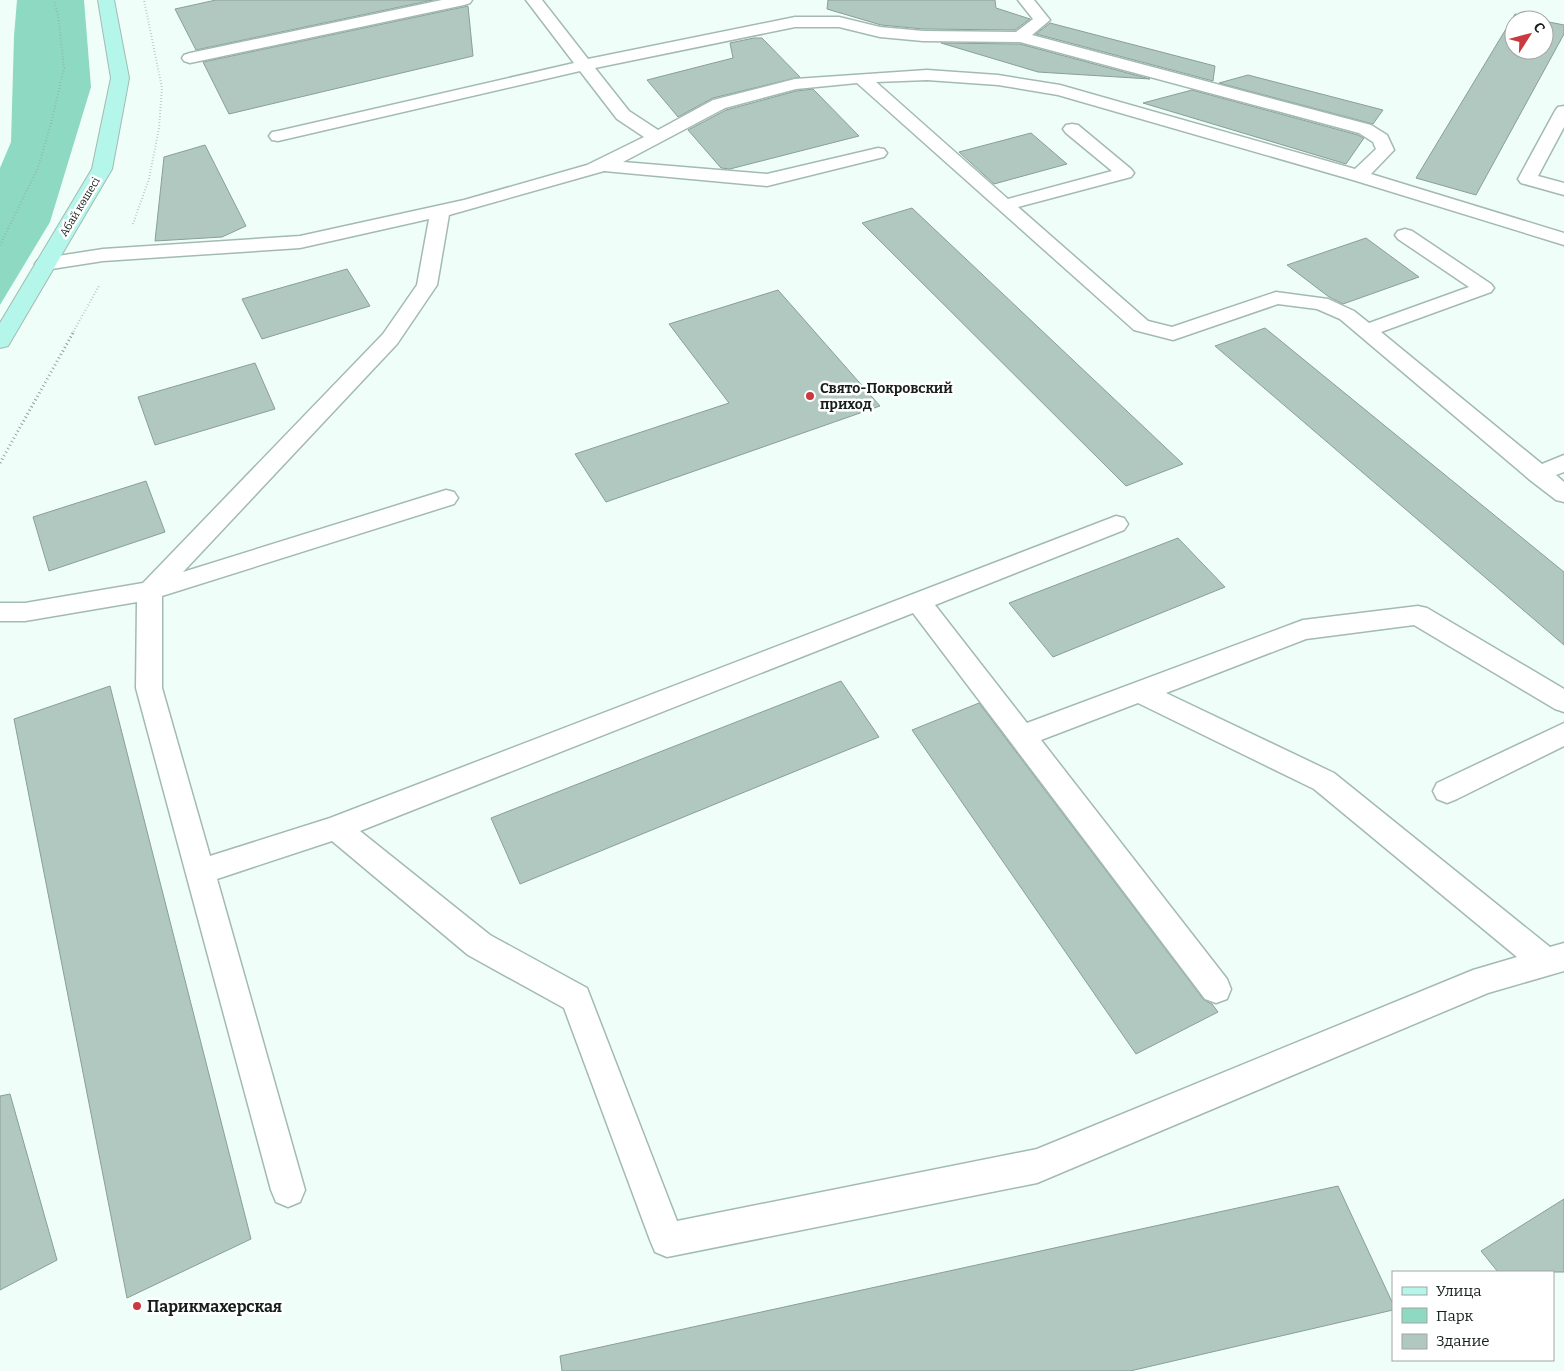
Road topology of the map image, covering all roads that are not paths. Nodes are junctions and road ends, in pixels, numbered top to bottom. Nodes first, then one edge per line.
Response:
1 (106, 0) edge
2 (464, 0) edge
3 (534, 0) edge
4 (1026, 0) edge
5 (1020, 37) junction
6 (190, 58) dead end
7 (585, 65) junction
8 (861, 78) junction
9 (1564, 111) edge
10 (1072, 129) dead end
11 (278, 136) dead end
12 (657, 138) junction
13 (878, 153) dead end
14 (600, 165) junction
15 (1359, 176) junction
16 (1564, 189) edge
17 (1006, 206) junction
18 (440, 211) junction
19 (1405, 235) dead end
20 (1564, 239) edge
21 (45, 264) junction
22 (1365, 330) junction
23 (0, 341) edge
24 (1564, 463) edge
25 (1538, 474) junction
26 (1564, 494) edge
27 (446, 498) dead end
28 (1116, 524) dead end
29 (150, 591) junction
30 (918, 601) junction
31 (0, 612) edge
32 (1140, 692) junction
33 (1564, 702) edge
34 (1564, 734) edge
35 (1022, 736) junction
36 (1448, 791) dead end
37 (336, 828) junction
38 (200, 872) junction
39 (1555, 960) edge
40 (1216, 989) dead end
41 (288, 1190) dead end

1 - 21 street, Абай көшесі
2 - 6 lane
3 - 7 lane
4 - 5 lane
5 - 7 lane
5 - 15 lane
7 - 11 lane
7 - 12 lane
8 - 12 lane
8 - 15 lane
8 - 17 lane
9 - 16 lane
10 - 17 lane
12 - 14 lane
13 - 14 lane
14 - 18 lane
15 - 20 lane
17 - 22 lane
18 - 21 lane
18 - 29 lane
19 - 22 lane
21 - 23 street, Абай көшесі
22 - 25 lane
24 - 25 lane
25 - 26 lane
27 - 29 lane
28 - 30 lane
29 - 31 lane
29 - 38 lane
30 - 35 lane
30 - 37 lane
32 - 33 lane
32 - 35 lane
32 - 39 lane
34 - 36 lane
35 - 40 lane
37 - 38 lane
37 - 39 lane
38 - 41 lane

